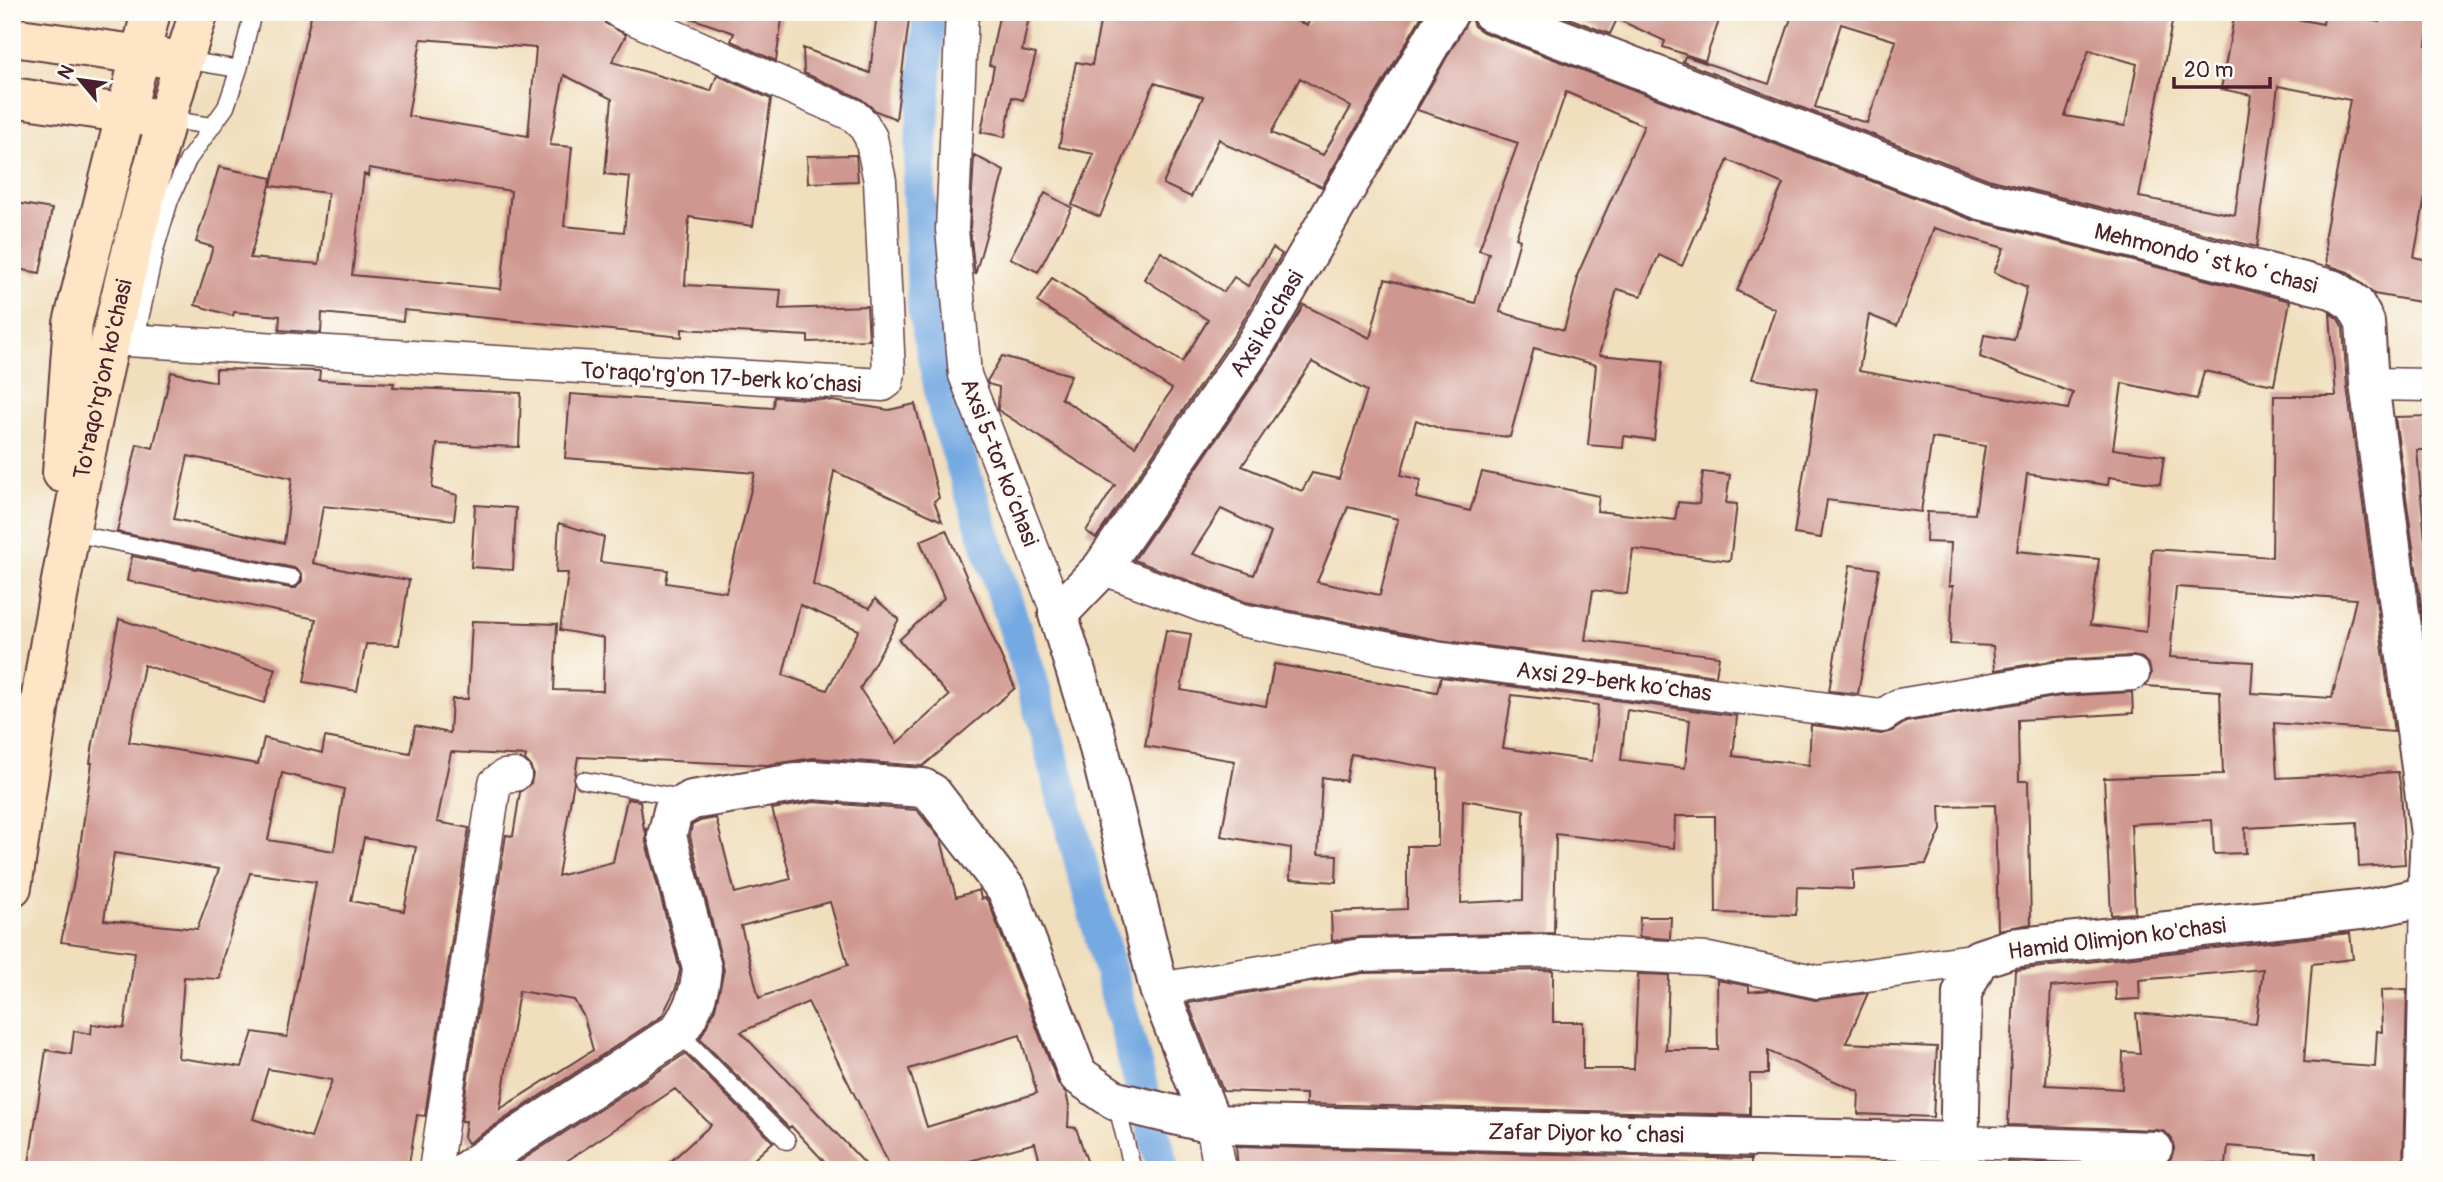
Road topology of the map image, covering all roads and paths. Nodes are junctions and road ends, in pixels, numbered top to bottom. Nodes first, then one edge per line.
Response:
1 (151, 12) edge
2 (199, 12) edge
3 (253, 12) edge
4 (619, 12) edge
5 (962, 12) edge
6 (1449, 12) edge
7 (1491, 12) edge
8 (12, 37) edge
9 (139, 55) junction
10 (184, 60) junction
11 (239, 69) junction
12 (12, 97) edge
13 (124, 115) junction
14 (166, 119) junction
15 (211, 126) junction
16 (122, 341) junction
17 (2369, 384) junction
18 (2431, 385) edge
19 (72, 533) junction
20 (1101, 568) junction
21 (292, 578) dead end
22 (1058, 614) junction
23 (50, 641) junction
24 (2133, 674) dead end
25 (515, 775) dead end
26 (583, 780) dead end
27 (692, 800) junction
28 (2428, 801) edge
29 (18, 809) edge
30 (12, 887) edge
31 (2427, 896) junction
32 (1979, 959) junction
33 (1159, 989) junction
34 (678, 1032) junction
35 (1117, 1101) junction
36 (1200, 1121) junction
37 (787, 1141) dead end
38 (2156, 1148) dead end
39 (1960, 1156) edge
40 (435, 1170) edge
41 (467, 1170) edge
42 (1133, 1170) edge
43 (1220, 1170) edge
44 (2421, 1170) edge

1 - 9 main road
2 - 10 main road
3 - 11 lane
4 - 16 street, To'raqo'rg'on 17-berk koʼchasi
5 - 22 street, Аxsi 5-tor koʼchasi
6 - 20 street, Axsi ko'chasi
7 - 17 street, Mehmondoʻst koʻchasi
8 - 9 main road
9 - 10 main road
9 - 13 main road, To'raqo'rg'on ko'chasi
10 - 11 lane
10 - 14 main road, To'raqo'rg'on ko'chasi
11 - 15 lane
12 - 13 main road
13 - 14 main road
13 - 23 main road, To'raqo'rg'on ko'chasi
14 - 15 lane
14 - 16 main road, To'raqo'rg'on ko'chasi
15 - 16 lane
16 - 19 main road, To'raqo'rg'on ko'chasi
17 - 18 street
17 - 28 street, Mehmondoʻst koʻchasi
19 - 21 lane
19 - 23 main road, To'raqo'rg'on ko'chasi
20 - 22 street, Axsi ko'chasi
20 - 24 street, Аxsi 29-berk koʼchas
22 - 33 street
23 - 29 main road, To'raqo'rg'on ko'chasi
25 - 40 street
26 - 27 lane
27 - 34 street
27 - 35 street
28 - 31 street, Mehmondoʻst koʻchasi
29 - 30 main road, To'raqo'rg'on ko'chasi
31 - 32 street, Hamid Olimjon ko'chasi
31 - 44 street
32 - 33 street
32 - 39 street, Hamid Olimjon ko'chasi
33 - 36 street
34 - 37 lane
34 - 41 street
35 - 36 street, Zafar Diyor koʻchasi
35 - 42 lane
36 - 39 street, Zafar Diyor koʻchasi
36 - 43 street
38 - 39 street

